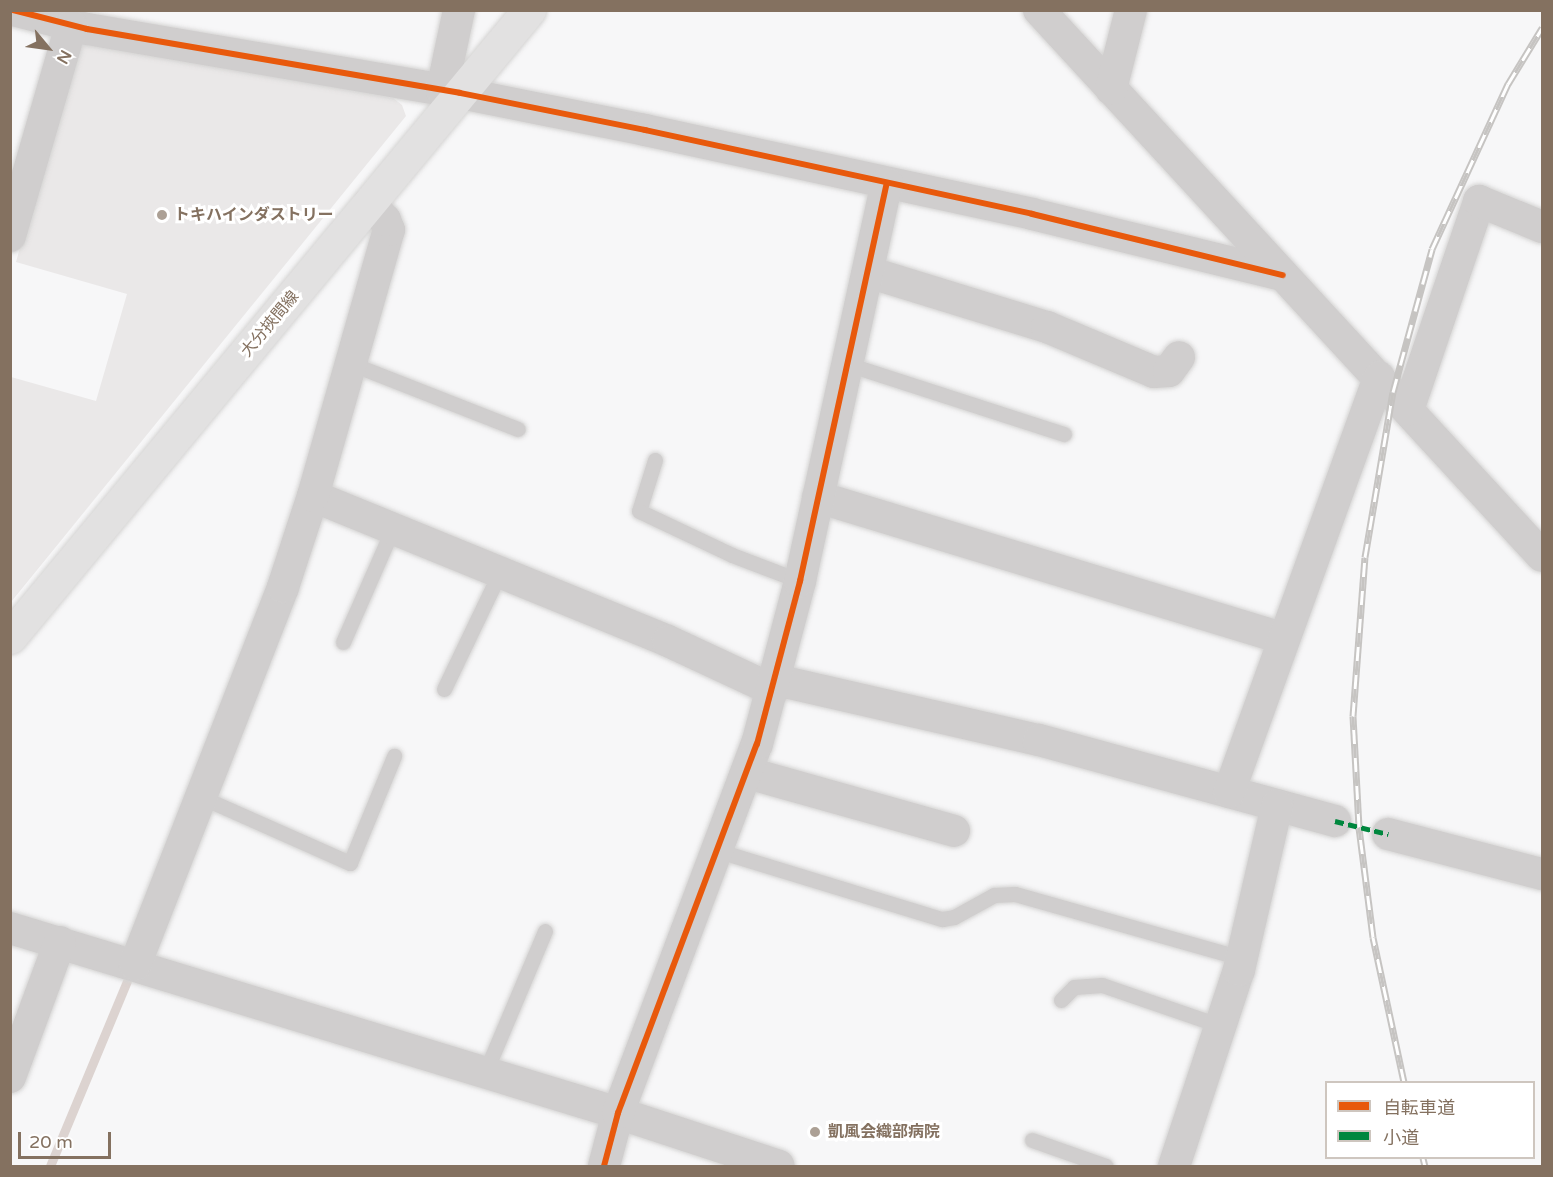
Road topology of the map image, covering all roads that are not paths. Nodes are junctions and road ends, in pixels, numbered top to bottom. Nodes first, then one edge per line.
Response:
1 (13, 10) edge
2 (459, 10) edge
3 (529, 10) edge
4 (1039, 10) edge
5 (1131, 10) edge
6 (71, 26) junction
7 (1111, 89) junction
8 (451, 92) junction
9 (887, 183) junction
10 (369, 203) junction
11 (1539, 216) edge
12 (10, 236) edge
13 (868, 272) junction
14 (1283, 275) junction
15 (1179, 357) dead end
16 (352, 364) junction
17 (847, 364) junction
18 (1380, 377) junction
19 (1408, 410) junction
20 (518, 429) dead end
21 (1064, 434) dead end
22 (655, 460) dead end
23 (313, 496) junction
24 (818, 497) junction
25 (393, 528) junction
26 (1542, 556) edge
27 (500, 572) junction
28 (800, 580) junction
29 (1271, 635) dead end
30 (10, 637) edge
31 (343, 642) dead end
32 (774, 685) junction
33 (444, 689) dead end
34 (394, 756) dead end
35 (748, 773) junction
36 (1229, 792) junction
37 (201, 796) junction
38 (1277, 805) junction
39 (1335, 821) dead end
40 (954, 831) dead end
41 (1388, 834) dead end
42 (719, 851) junction
43 (1542, 874) edge
44 (10, 928) edge
45 (545, 931) dead end
46 (60, 942) junction
47 (1241, 958) junction
48 (135, 966) junction
49 (1061, 1000) dead end
50 (1221, 1026) junction
51 (485, 1073) junction
52 (10, 1077) edge
53 (618, 1113) junction
54 (1032, 1140) dead end
55 (604, 1167) edge
56 (779, 1167) edge
57 (1106, 1167) edge
58 (1174, 1167) edge

1 - 6 street
2 - 8 street
3 - 8 main road, 大分挾間線
4 - 7 street
5 - 7 street
6 - 8 street
6 - 12 street
7 - 14 street
8 - 9 street
8 - 10 main road, 大分挾間線
9 - 13 street
9 - 14 street
10 - 16 street
10 - 30 main road, 大分挾間線
11 - 19 street
13 - 15 street
13 - 17 street
14 - 18 street
16 - 20 lane
16 - 23 street
17 - 21 lane
17 - 24 street
18 - 19 street
18 - 36 street
19 - 26 street
22 - 28 lane
23 - 25 street
23 - 37 street
24 - 28 street
24 - 29 street
25 - 27 street
25 - 31 lane
27 - 32 street
27 - 33 lane
28 - 32 street
32 - 35 street
32 - 36 street
34 - 37 lane
35 - 40 street
35 - 42 street
36 - 38 street
37 - 48 street
38 - 39 street
38 - 47 street
41 - 43 street
42 - 47 lane
42 - 53 street
44 - 46 street
45 - 51 lane
46 - 48 street
46 - 52 street
47 - 50 street
48 - 51 street
49 - 50 lane
50 - 58 street
51 - 53 street
53 - 55 street
53 - 56 street
54 - 57 lane

